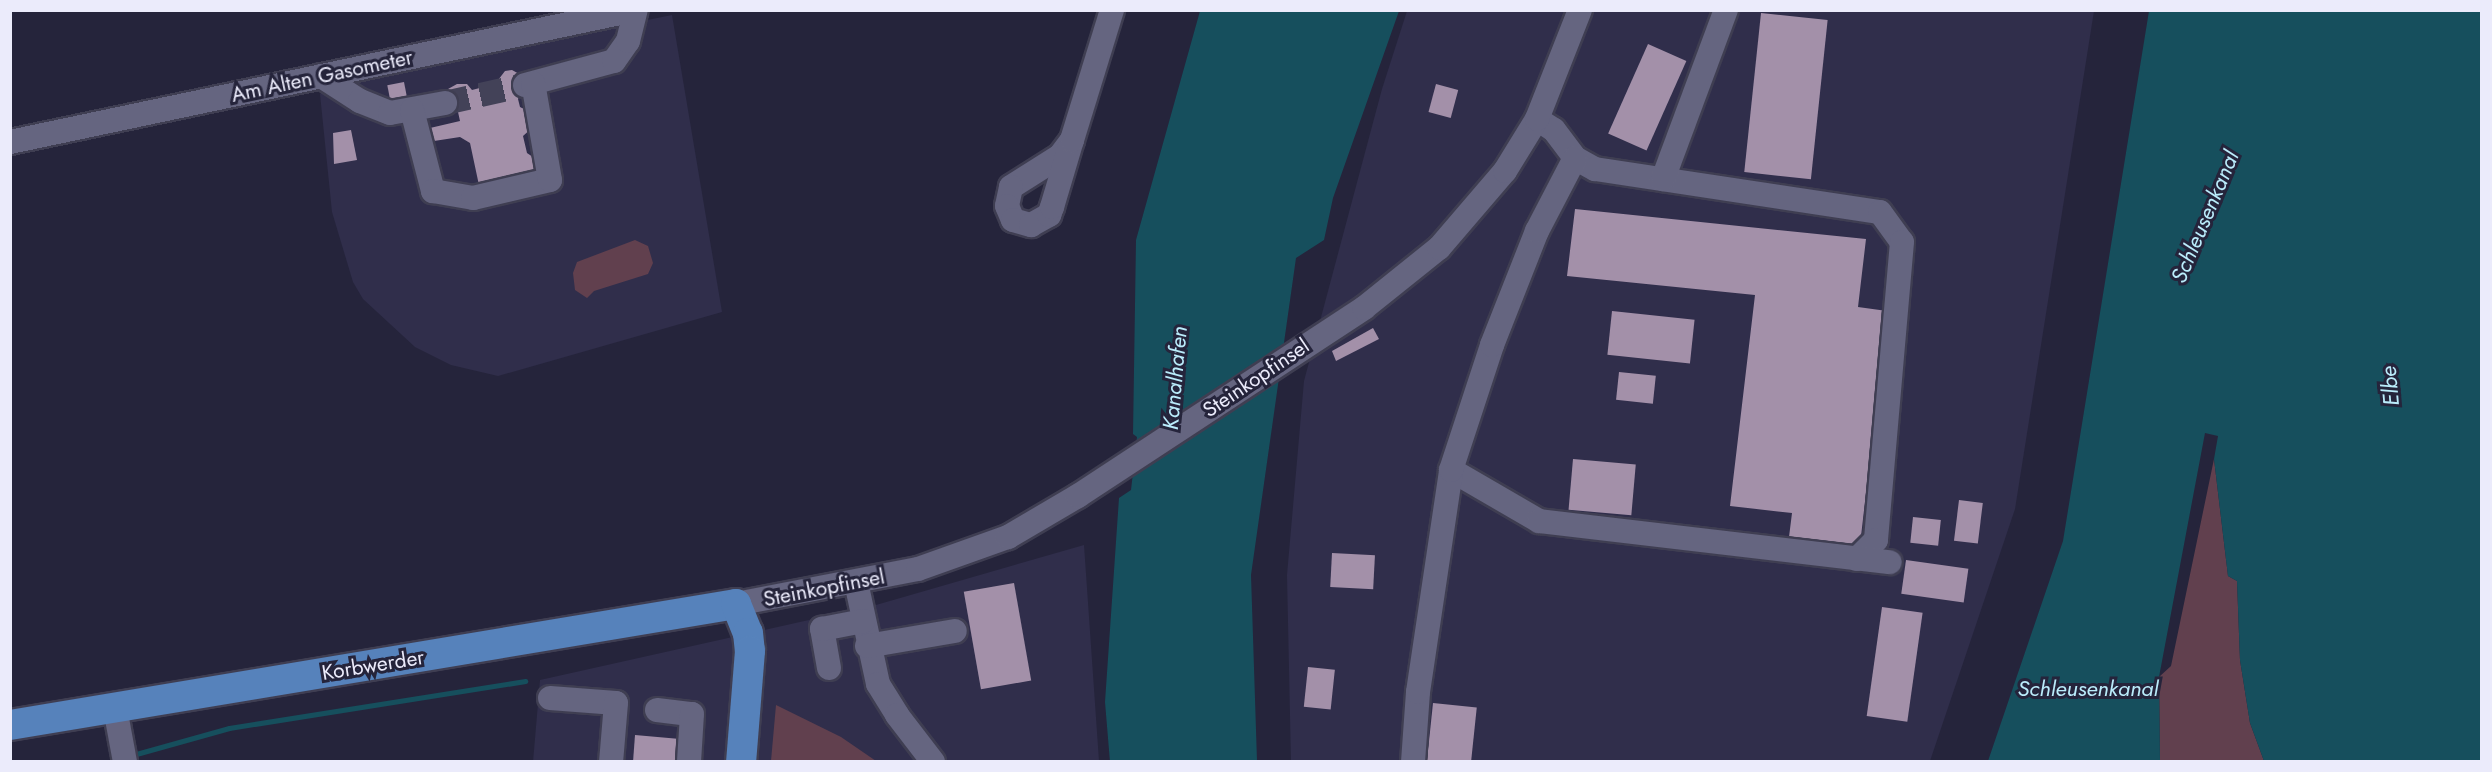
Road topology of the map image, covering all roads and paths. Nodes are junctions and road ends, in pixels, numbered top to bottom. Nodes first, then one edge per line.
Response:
1 (635, 10) edge
2 (1112, 10) edge
3 (1581, 10) edge
4 (1726, 10) edge
5 (321, 76) junction
6 (445, 102) tunnel mouth
7 (412, 110) junction
8 (1537, 119) junction
9 (1072, 140) dead end
10 (10, 142) edge
11 (1575, 158) junction
12 (1663, 179) junction
13 (1451, 470) junction
14 (1857, 559) junction
15 (1890, 562) dead end
16 (856, 582) junction
17 (736, 604) junction
18 (863, 621) junction
19 (955, 631) dead end
20 (867, 646) junction
21 (829, 668) dead end
22 (550, 698) dead end
23 (115, 708) junction
24 (657, 710) dead end
25 (10, 725) edge
26 (124, 758) edge
27 (611, 762) edge
28 (689, 762) edge
29 (741, 762) edge
30 (933, 762) edge
31 (1413, 762) edge

1 - 5 street, Am Alten Gasometer
1 - 7 street
2 - 9 street
3 - 8 street, Steinkopfinsel
4 - 12 street
5 - 7 street
5 - 10 street, Am Alten Gasometer
6 - 7 street
8 - 11 street
8 - 16 street, Steinkopfinsel
11 - 12 street
11 - 13 street
12 - 14 street
13 - 14 street
13 - 31 street
14 - 15 street
16 - 17 street, Steinkopfinsel
16 - 18 street
17 - 23 main road, Korbwerder
17 - 29 main road
18 - 20 street
18 - 21 street
19 - 20 street
20 - 30 street
22 - 27 street
23 - 25 main road, Korbwerder
23 - 26 street
24 - 28 street

